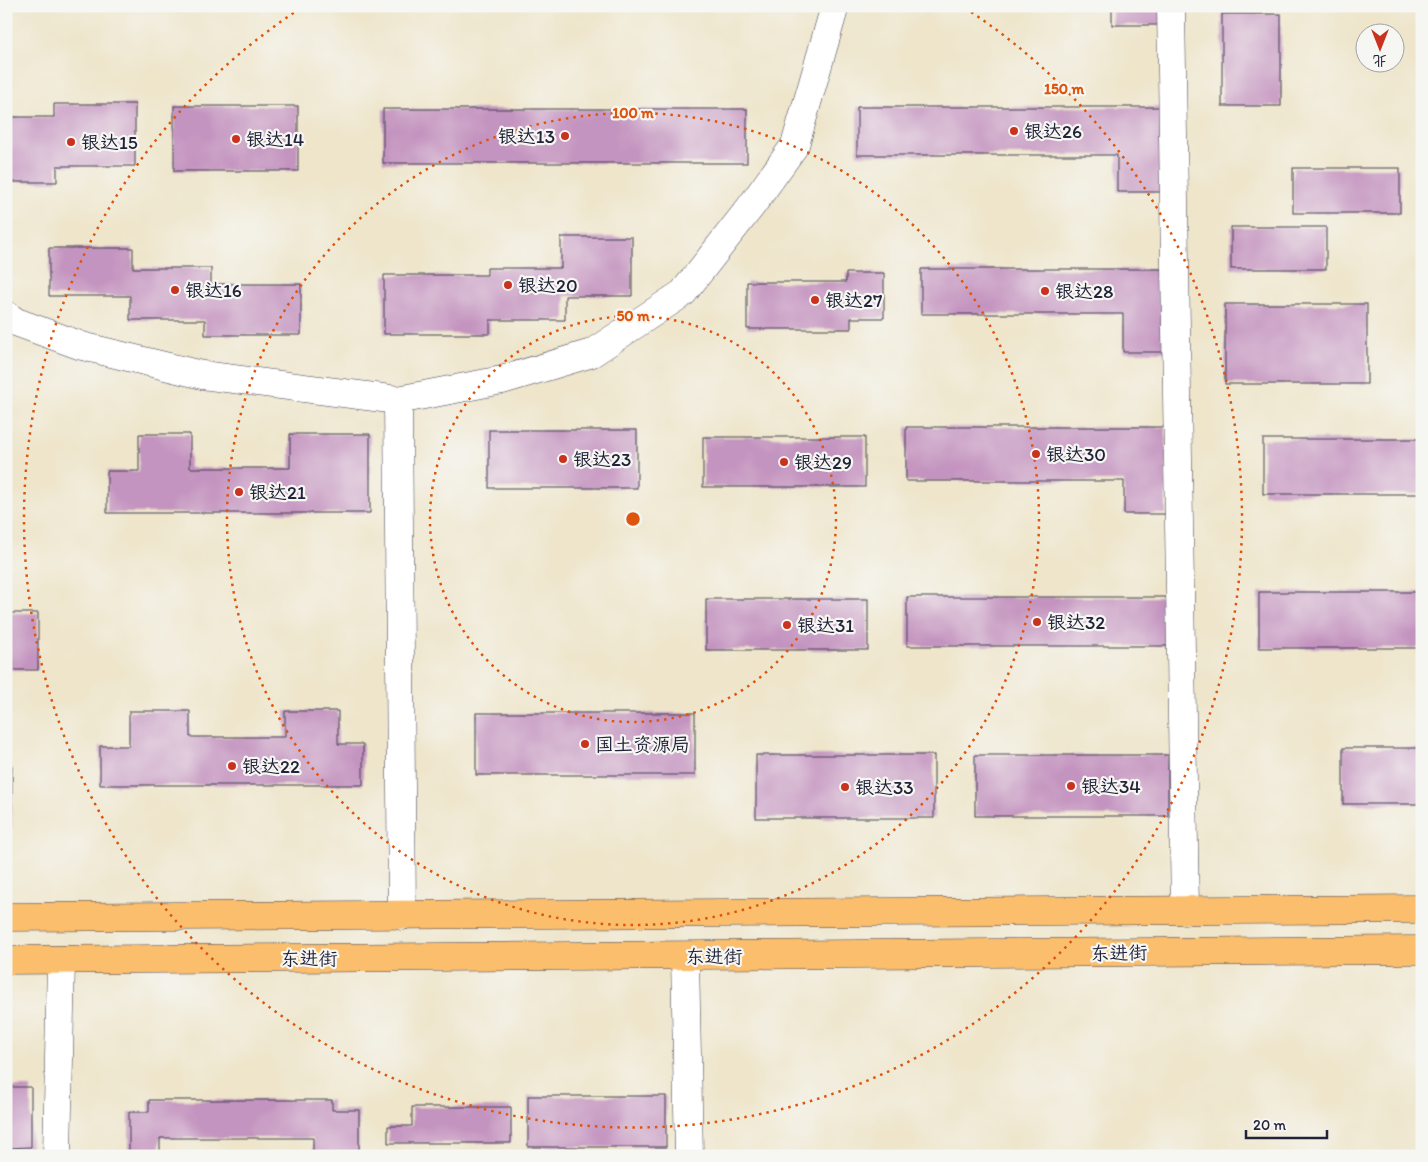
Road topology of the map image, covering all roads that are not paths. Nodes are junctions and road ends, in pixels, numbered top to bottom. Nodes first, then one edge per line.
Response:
1 (834, 6) edge
2 (1171, 6) edge
3 (6, 315) edge
4 (398, 400) junction
5 (1422, 909) edge
6 (1185, 911) junction
7 (402, 916) junction
8 (6, 917) edge
9 (1422, 950) edge
10 (685, 956) junction
11 (6, 960) edge
12 (61, 960) junction
13 (58, 1156) edge
14 (689, 1156) edge

1 - 4 street
2 - 6 street
3 - 4 street
4 - 7 street
5 - 6 main road
6 - 7 main road
7 - 8 main road
9 - 10 main road, 东进街
10 - 12 main road, 东进街
10 - 14 street
11 - 12 main road, 东进街
12 - 13 street

